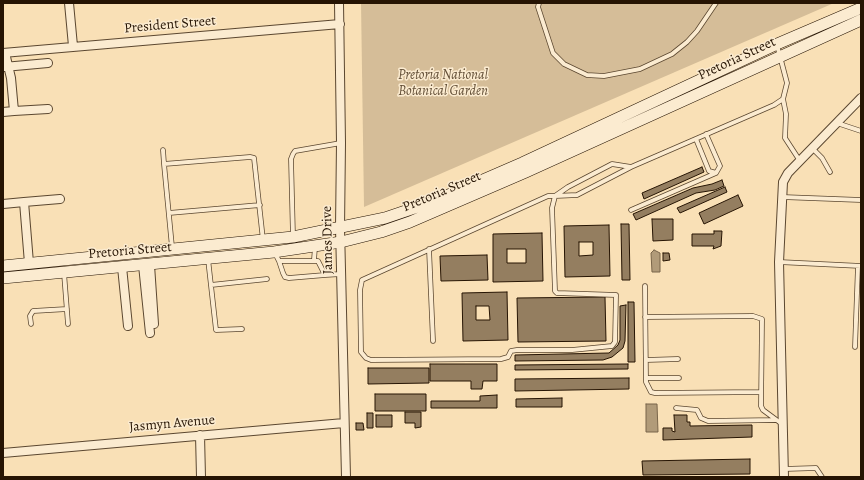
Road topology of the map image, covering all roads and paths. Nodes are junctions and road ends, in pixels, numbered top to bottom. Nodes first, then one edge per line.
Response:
1 (69, 3) edge
2 (339, 3) edge
3 (539, 3) edge
4 (716, 3) edge
5 (861, 8) edge
6 (861, 20) edge
7 (340, 24) junction
8 (777, 44) junction
9 (73, 46) junction
10 (4, 53) edge
11 (781, 55) junction
12 (48, 63) dead end
13 (5, 67) edge
14 (861, 98) edge
15 (783, 99) junction
16 (48, 108) dead end
17 (14, 111) junction
18 (3, 112) edge
19 (836, 123) junction
20 (861, 131) edge
21 (706, 134) junction
22 (696, 139) junction
23 (341, 143) junction
24 (812, 148) junction
25 (163, 150) dead end
26 (800, 161) junction
27 (164, 164) junction
28 (631, 167) junction
29 (830, 172) dead end
30 (716, 173) junction
31 (555, 196) junction
32 (782, 197) junction
33 (60, 199) dead end
34 (861, 200) edge
35 (24, 202) junction
36 (3, 204) edge
37 (260, 205) junction
38 (631, 210) dead end
39 (169, 213) junction
40 (340, 228) junction
41 (293, 237) junction
42 (264, 240) junction
43 (341, 242) junction
44 (315, 246) junction
45 (429, 248) junction
46 (173, 250) junction
47 (277, 256) junction
48 (208, 259) junction
49 (314, 260) junction
50 (779, 262) junction
51 (29, 263) junction
52 (146, 265) junction
53 (3, 266) edge
54 (860, 266) edge
55 (122, 267) junction
56 (64, 272) junction
57 (341, 274) junction
58 (325, 275) junction
59 (3, 278) edge
60 (267, 279) dead end
61 (211, 285) junction
62 (645, 286) dead end
63 (67, 309) junction
64 (645, 317) junction
65 (30, 324) dead end
66 (68, 324) dead end
67 (154, 324) dead end
68 (128, 326) dead end
69 (242, 329) dead end
70 (150, 333) dead end
71 (433, 341) dead end
72 (855, 347) dead end
73 (646, 360) junction
74 (678, 360) dead end
75 (646, 378) junction
76 (679, 378) dead end
77 (761, 392) junction
78 (676, 408) dead end
79 (779, 422) junction
80 (344, 423) junction
81 (200, 435) junction
82 (3, 453) edge
83 (784, 473) edge
84 (201, 477) edge
85 (346, 477) edge
86 (822, 477) edge

1 - 9 street
2 - 7 street, James Drive
3 - 4 lane
5 - 8 main road, Pretoria Street
6 - 11 main road, Pretoria Street
7 - 9 street, President Street
7 - 23 street, James Drive
8 - 11 lane
8 - 40 main road, Pretoria Street
9 - 10 street, President Street
10 - 13 street
11 - 15 lane
11 - 43 main road, Pretoria Street
12 - 13 street
13 - 17 street
14 - 19 street
15 - 21 lane
15 - 26 lane
16 - 17 street
17 - 18 street
19 - 20 lane
19 - 24 street
21 - 22 lane
21 - 30 lane
22 - 28 lane
22 - 30 lane
23 - 40 street, James Drive
23 - 41 lane
24 - 26 street
24 - 29 lane
25 - 27 lane
26 - 32 street
27 - 37 lane
27 - 39 lane
28 - 31 lane
28 - 31 lane
30 - 38 lane
31 - 45 lane
31 - 45 lane
32 - 34 lane
32 - 50 street
33 - 35 street
35 - 36 street
35 - 51 street
37 - 39 lane
37 - 42 lane
39 - 46 lane
40 - 41 main road, Pretoria Street
40 - 43 street, James Drive
41 - 42 main road, Pretoria Street
42 - 46 main road, Pretoria Street
43 - 44 main road, Pretoria Street
43 - 57 street, James Drive
44 - 47 main road, Pretoria Street
44 - 49 lane
45 - 71 lane
46 - 51 main road, Pretoria Street
47 - 48 main road, Pretoria Street
47 - 49 lane
47 - 58 lane
48 - 52 main road, Pretoria Street
48 - 61 lane
49 - 58 lane
50 - 54 lane
50 - 79 street
51 - 53 main road, Pretoria Street
52 - 55 main road, Pretoria Street
52 - 67 street
52 - 70 street
54 - 72 lane
55 - 56 main road, Pretoria Street
55 - 68 street
56 - 59 main road, Pretoria Street
56 - 63 lane
57 - 58 lane
57 - 80 street, James Drive
60 - 61 lane
61 - 69 lane
62 - 64 lane
63 - 65 lane
63 - 66 lane
64 - 73 lane
64 - 77 lane
73 - 74 lane
73 - 75 lane
75 - 76 lane
75 - 77 lane
77 - 79 lane
78 - 79 lane
79 - 83 street
80 - 81 street, Jasmyn Avenue
80 - 85 street, James Drive
81 - 82 street, Jasmyn Avenue
81 - 84 street
83 - 86 lane

